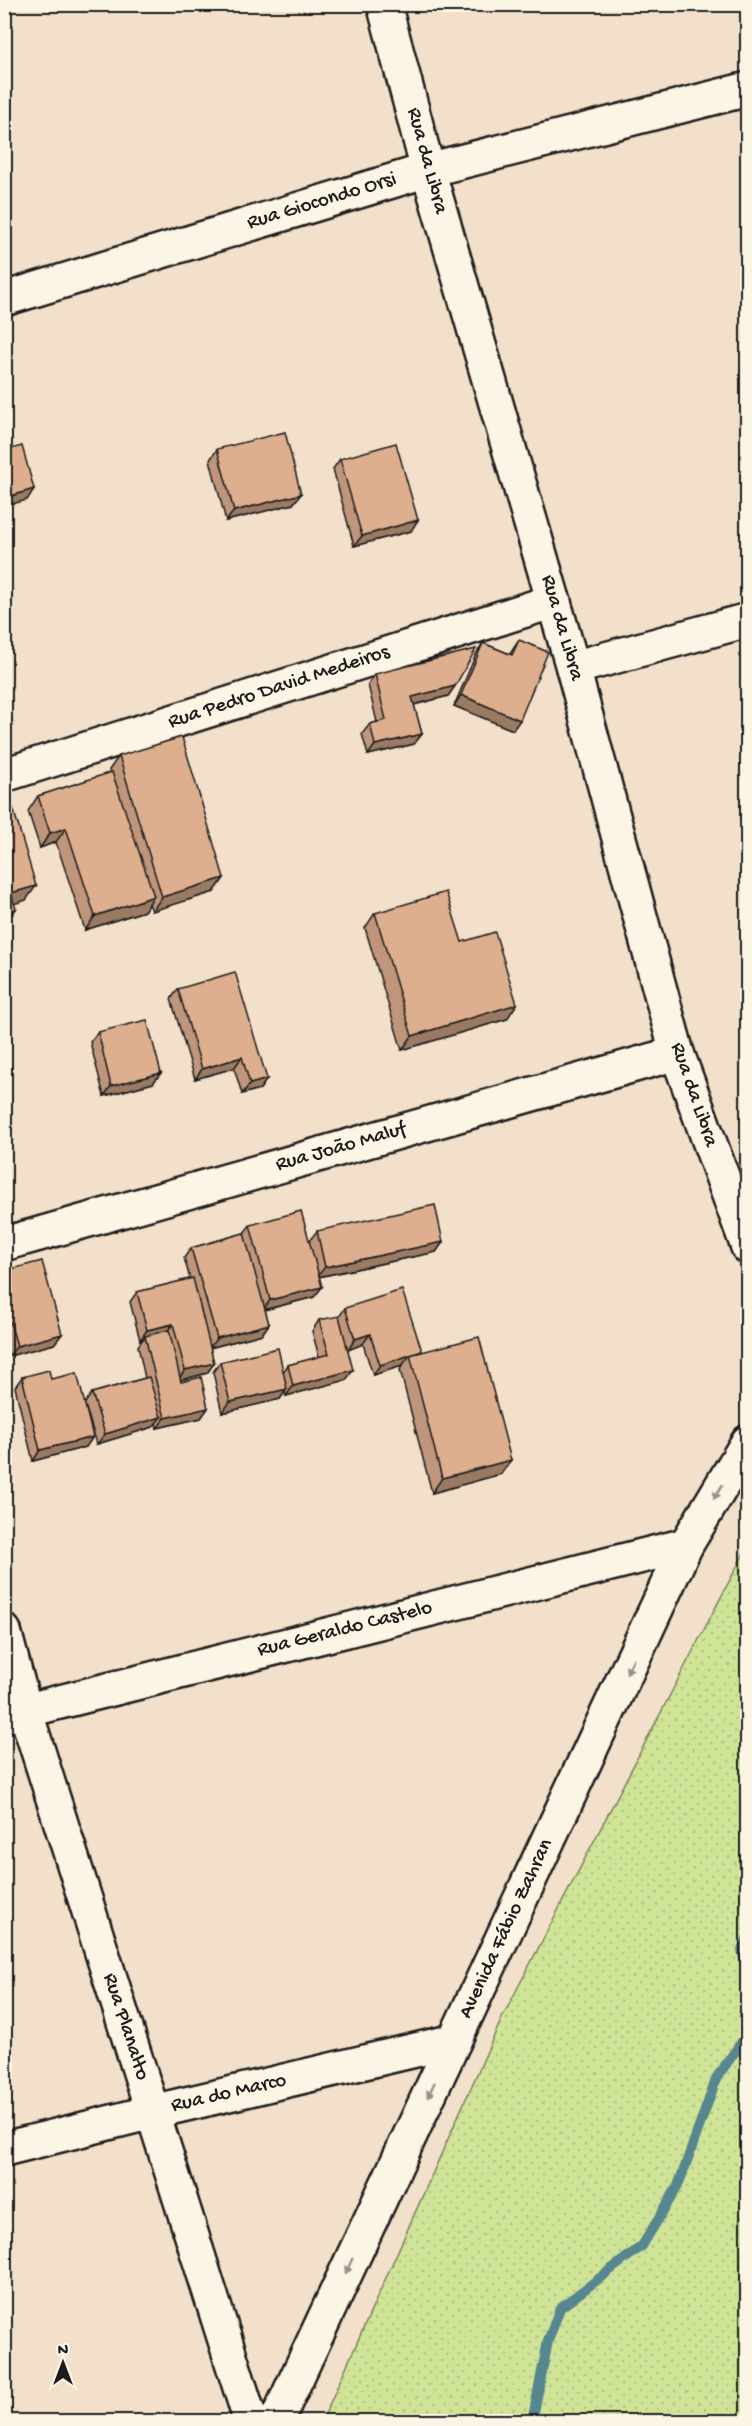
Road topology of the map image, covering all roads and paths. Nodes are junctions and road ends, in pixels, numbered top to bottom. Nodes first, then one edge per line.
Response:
1 (384, 4) edge
2 (747, 89) edge
3 (428, 170) junction
4 (4, 299) edge
5 (554, 601) junction
6 (747, 620) edge
7 (573, 668) junction
8 (4, 775) edge
9 (677, 1053) junction
10 (4, 1244) edge
11 (747, 1247) edge
12 (747, 1442) edge
13 (686, 1545) junction
14 (4, 1631) edge
15 (15, 1713) edge
16 (454, 2041) junction
17 (152, 2112) junction
18 (4, 2149) edge
19 (251, 2421) edge
20 (276, 2421) edge

1 - 3 street, Rua da Libra
2 - 3 street, Rua Giocondo Orsi
3 - 4 street, Rua Giocondo Orsi
3 - 5 street, Rua da Libra
5 - 7 street, Rua da Libra
5 - 8 street, Rua Pedro David Medeiros
6 - 7 street
7 - 9 street, Rua da Libra
9 - 10 street, Rua João Maluf
9 - 11 street, Rua da Libra
12 -> 13 street, Avenida Fábio Zahran
13 - 15 street, Rua Geraldo Castelo
13 -> 16 street, Avenida Fábio Zahran
14 - 15 street, Rua Planalto
15 - 17 street, Rua Planalto
16 - 17 street, Rua do Marco
16 -> 20 street, Avenida Fábio Zahran
17 - 18 street, Rua do Marco
17 - 19 street, Rua Planalto

